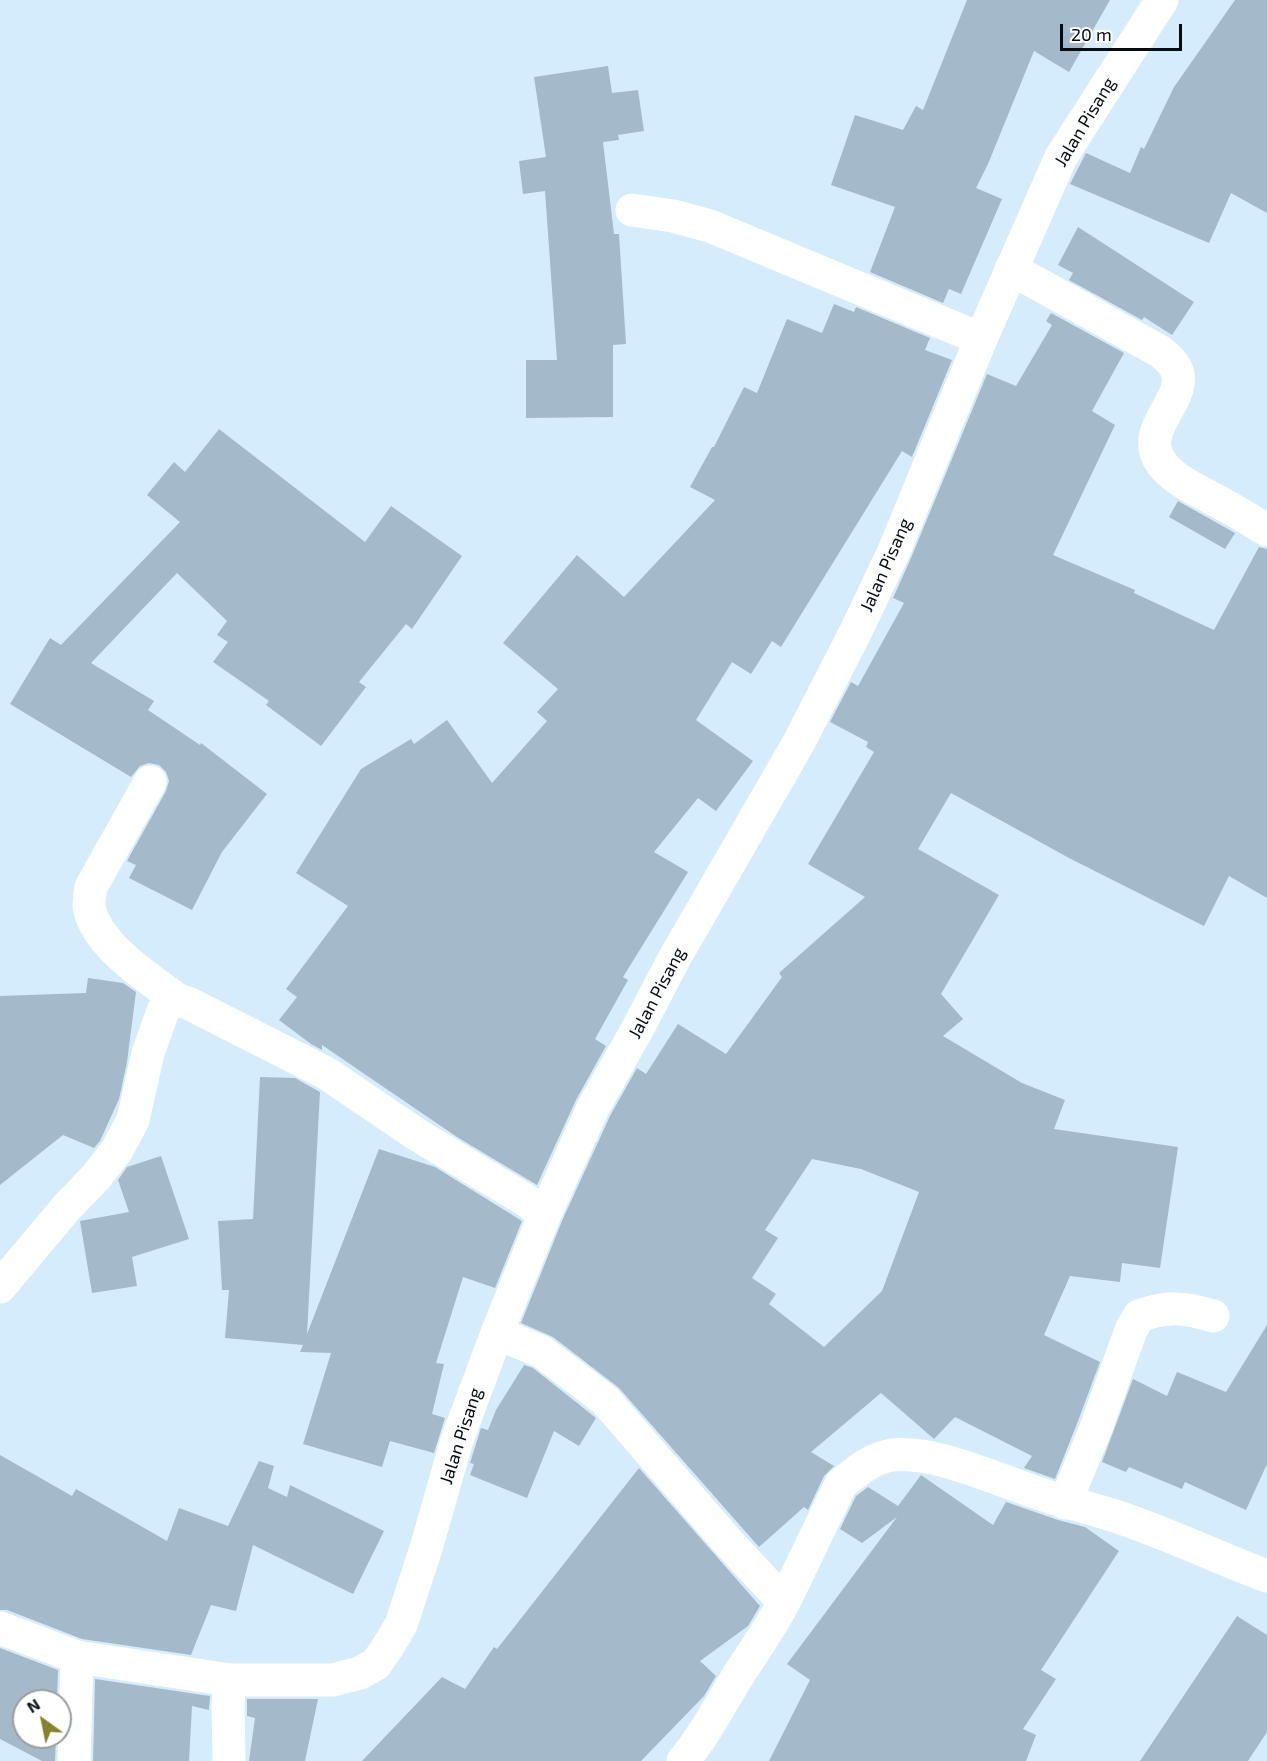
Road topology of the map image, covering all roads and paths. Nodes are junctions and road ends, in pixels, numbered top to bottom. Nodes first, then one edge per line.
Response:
1 (1162, 0) edge
2 (632, 210) dead end
3 (1011, 268) junction
4 (981, 339) junction
5 (1267, 530) edge
6 (150, 783) dead end
7 (178, 1000) junction
8 (545, 1214) junction
9 (0, 1287) edge
10 (1213, 1316) dead end
11 (497, 1333) junction
12 (1065, 1503) junction
13 (1267, 1576) edge
14 (784, 1602) junction
15 (0, 1628) edge
16 (77, 1657) junction
17 (230, 1680) junction
18 (74, 1761) edge
19 (229, 1761) edge
20 (683, 1761) edge

1 - 3 street, Jalan Pisang
2 - 4 street
3 - 4 street, Jalan Pisang
3 - 5 street
4 - 8 street, Jalan Pisang
6 - 7 street
7 - 8 street
7 - 9 street
8 - 11 street, Jalan Pisang
10 - 12 street
11 - 14 street
11 - 17 street, Jalan Pisang
12 - 13 street
12 - 14 street
14 - 20 street
15 - 16 street, Jalan Pisang
16 - 17 street, Jalan Pisang
16 - 18 street
17 - 19 street

